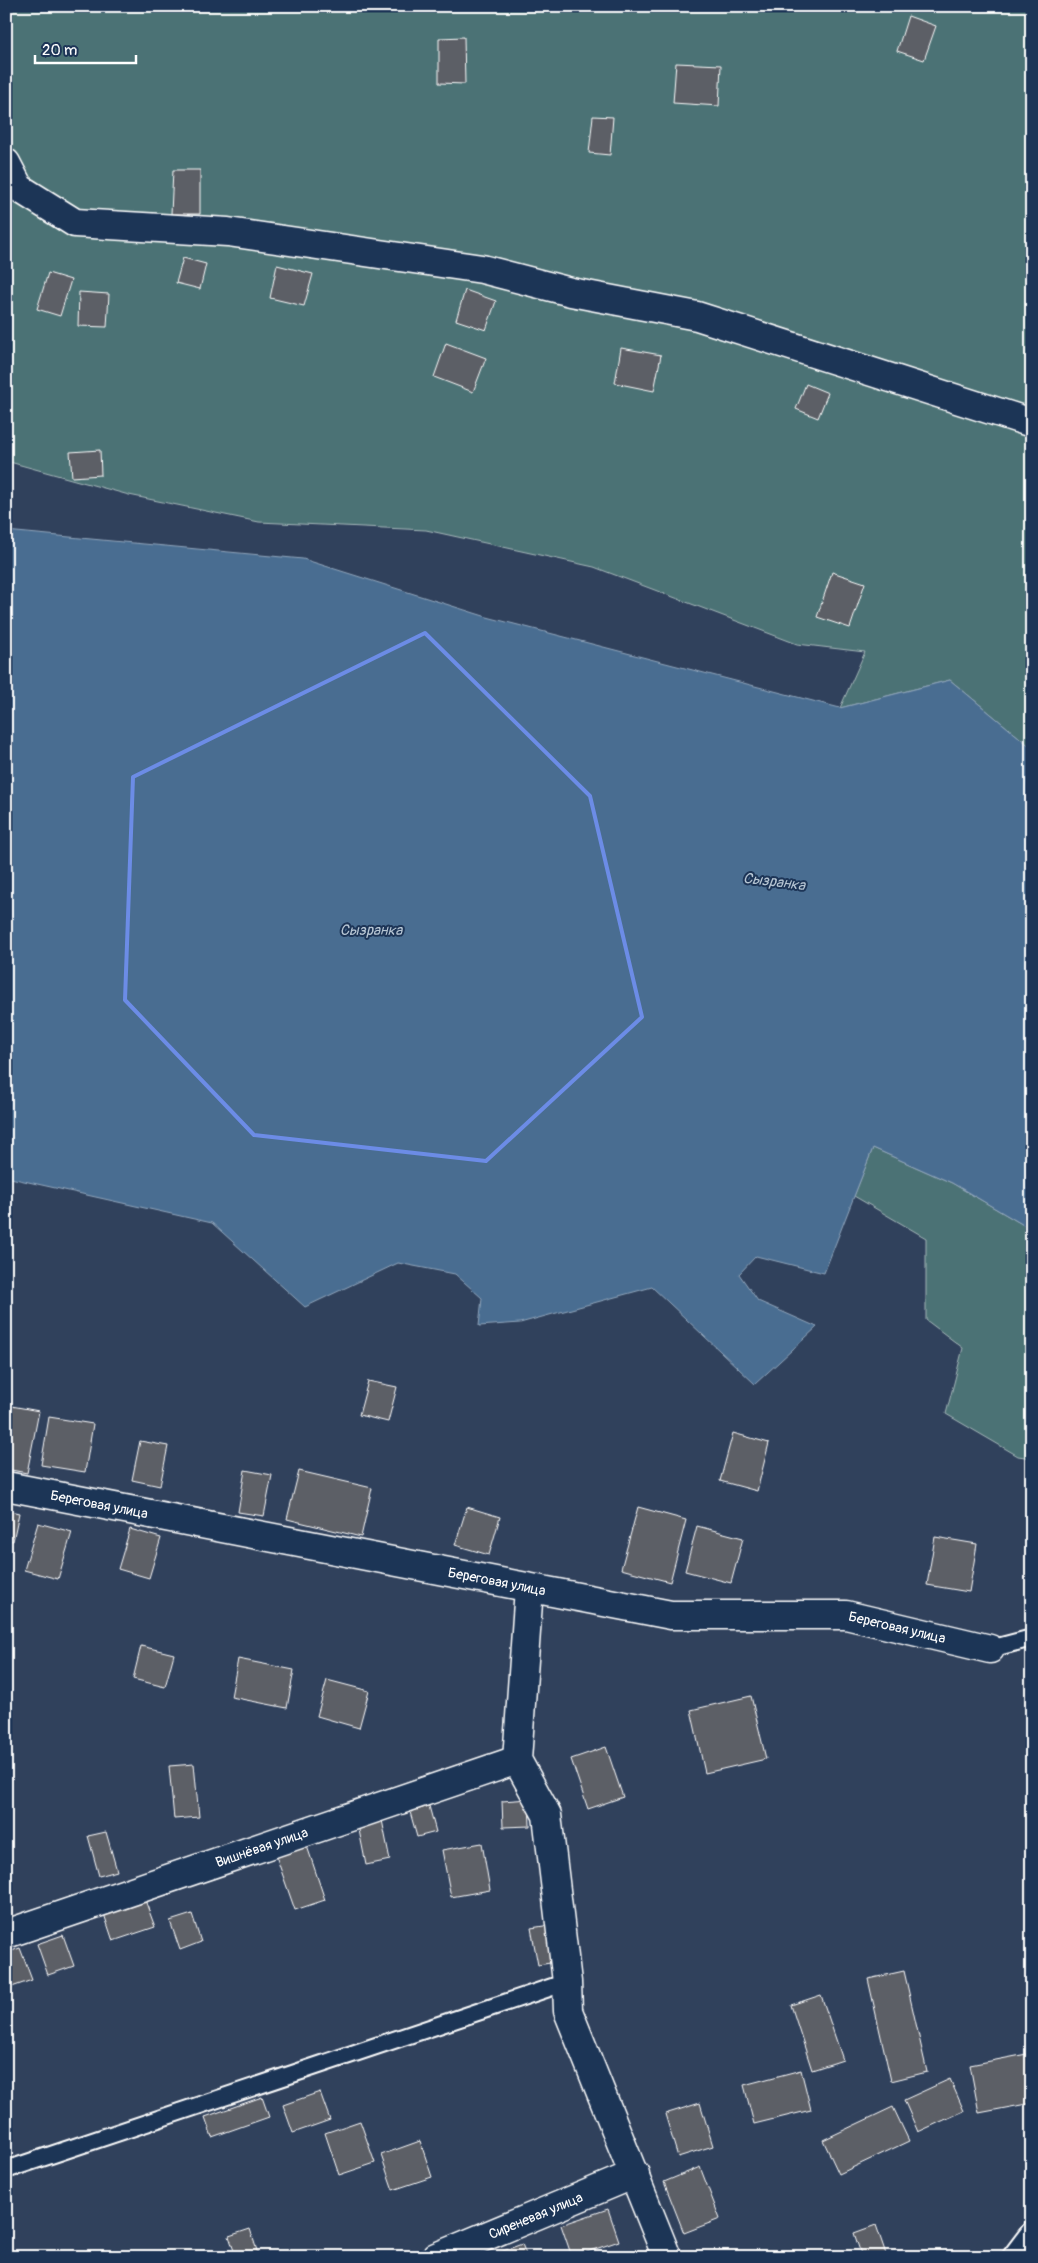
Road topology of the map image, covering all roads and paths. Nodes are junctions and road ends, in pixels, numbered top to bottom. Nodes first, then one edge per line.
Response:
1 (6, 163) edge
2 (1032, 423) edge
3 (6, 1486) edge
4 (529, 1588) junction
5 (1032, 1638) edge
6 (990, 1649) joint
7 (517, 1760) junction
8 (6, 1934) edge
9 (567, 1982) junction
10 (6, 2170) edge
11 (635, 2174) junction
12 (1032, 2228) edge
13 (436, 2257) edge
14 (667, 2257) edge
15 (1010, 2257) edge

1 - 2 street
3 - 4 street, Береговая улица
4 - 6 street, Береговая улица
4 - 7 street
5 - 6 lane
7 - 8 street, Вишнёвая улица
7 - 9 street
9 - 10 lane
9 - 11 street
11 - 13 street, Сиреневая улица
11 - 14 street
12 - 15 lane

